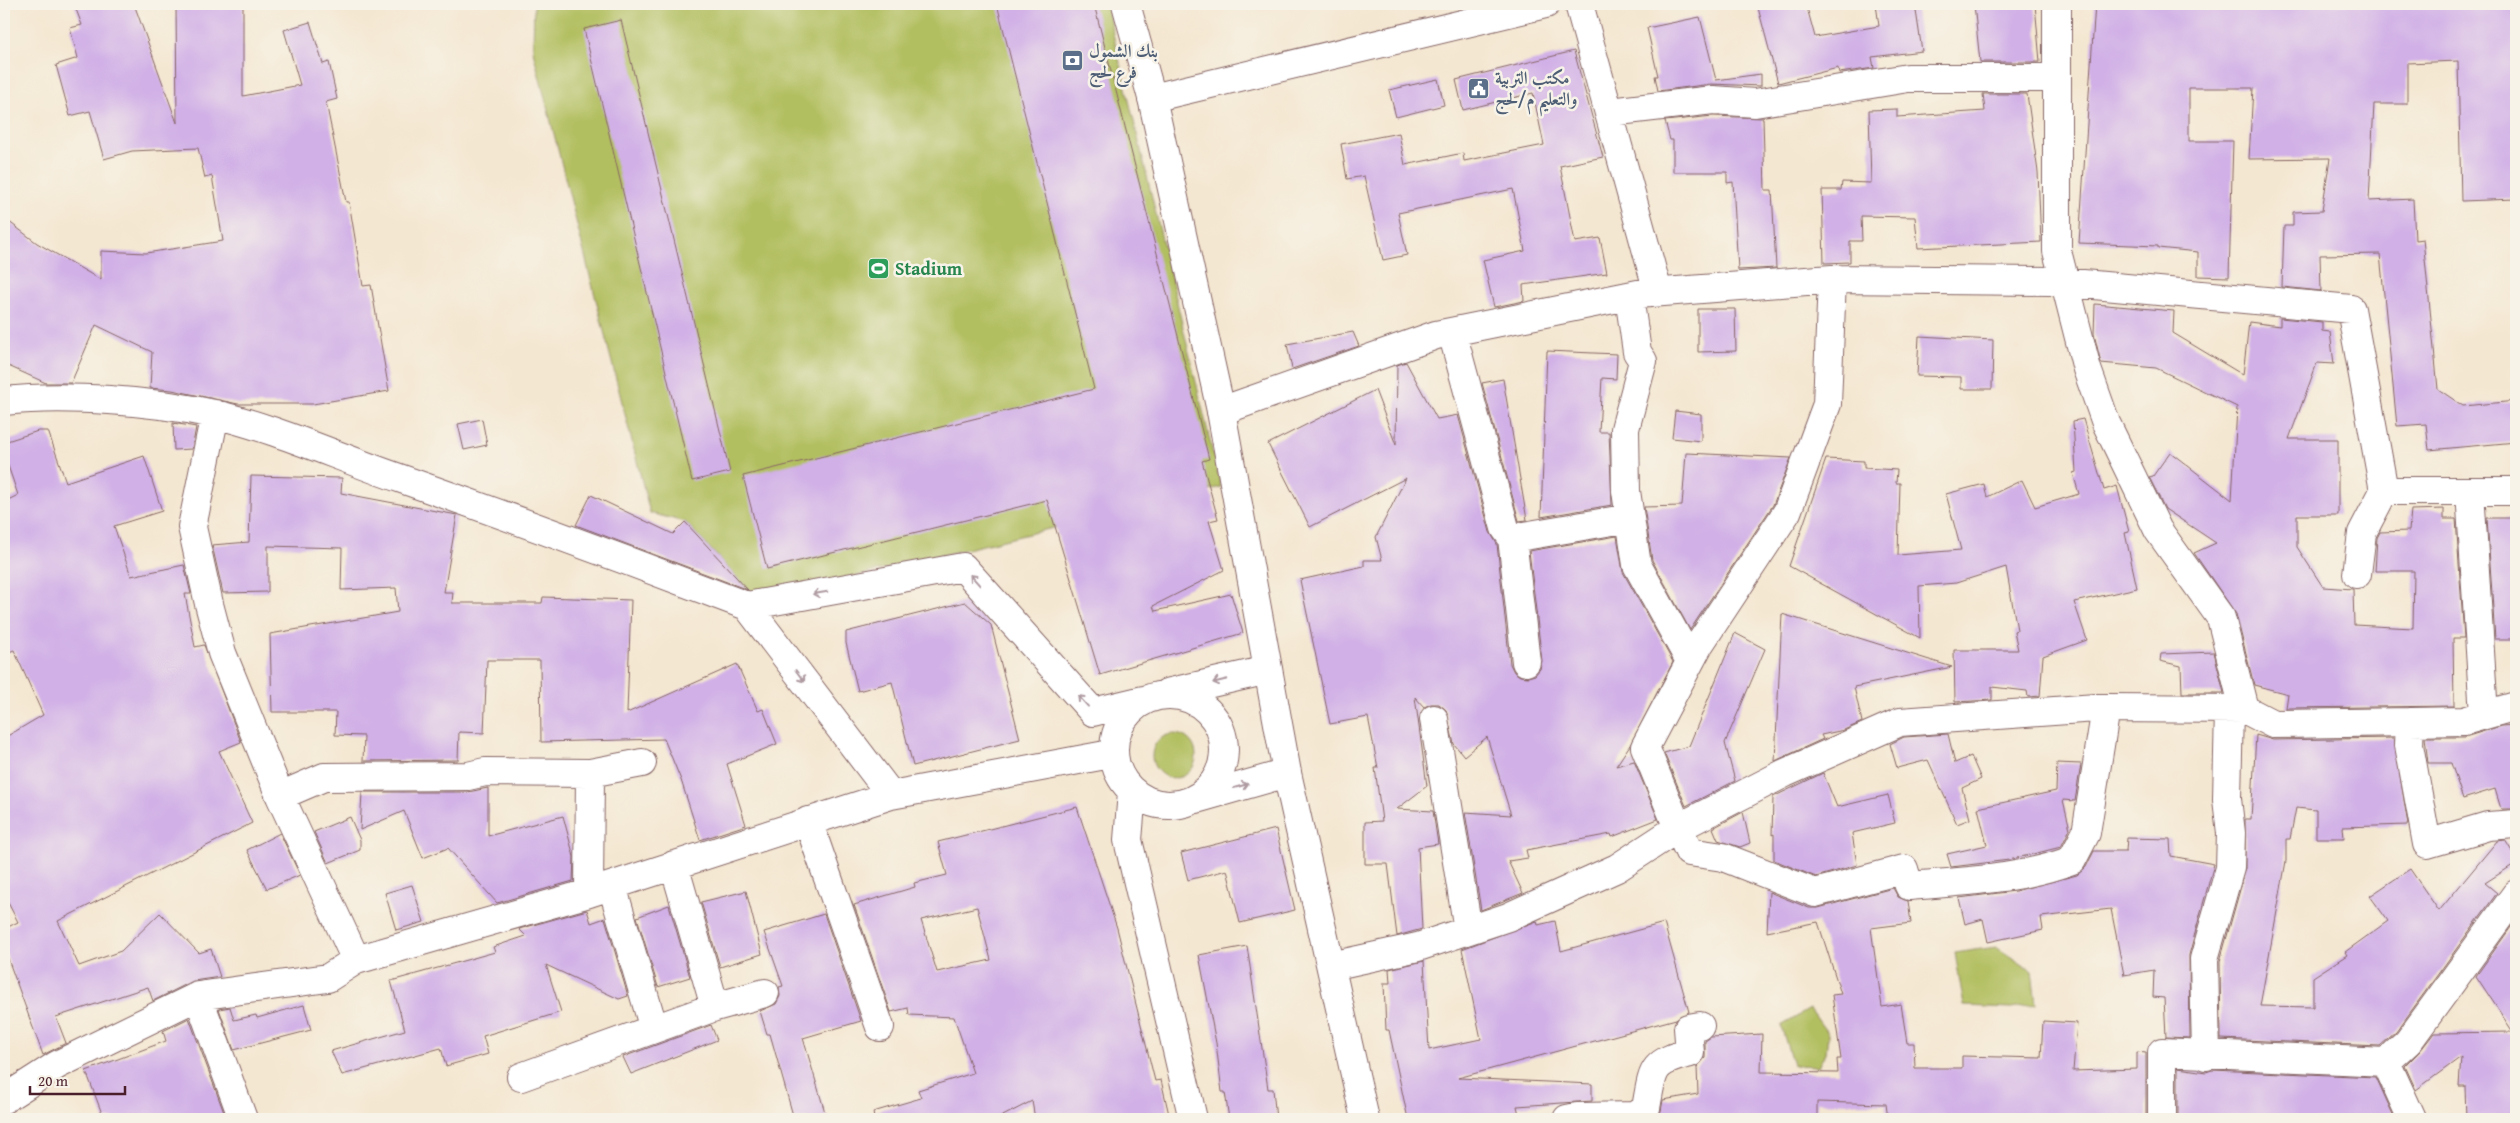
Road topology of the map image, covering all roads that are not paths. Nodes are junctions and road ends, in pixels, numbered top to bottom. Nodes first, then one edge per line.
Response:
1 (1126, 4) edge
2 (1546, 4) edge
3 (1579, 4) edge
4 (2057, 4) edge
5 (2057, 78) junction
6 (1152, 98) junction
7 (1610, 112) junction
8 (1832, 278) junction
9 (2066, 283) junction
10 (1658, 292) junction
11 (1629, 296) junction
12 (1452, 332) junction
13 (4, 401) edge
14 (1221, 411) junction
15 (214, 414) junction
16 (2516, 490) edge
17 (2384, 491) junction
18 (2470, 491) junction
19 (1630, 518) junction
20 (1512, 538) junction
21 (2358, 574) dead end
22 (747, 606) junction
23 (1690, 661) junction
24 (1526, 662) dead end
25 (1268, 670) junction
26 (1154, 697) junction
27 (2516, 706) edge
28 (2106, 708) junction
29 (2236, 709) junction
30 (2484, 715) junction
31 (1434, 719) dead end
32 (2410, 722) junction
33 (1111, 754) junction
34 (642, 764) dead end
35 (590, 773) junction
36 (1287, 773) junction
37 (1132, 792) junction
38 (890, 795) junction
39 (280, 796) junction
40 (1194, 800) junction
41 (808, 821) junction
42 (2516, 824) edge
43 (1678, 828) junction
44 (674, 865) junction
45 (600, 889) junction
46 (2516, 894) edge
47 (1468, 930) junction
48 (356, 960) junction
49 (1331, 966) junction
50 (766, 993) dead end
51 (198, 996) junction
52 (715, 1006) junction
53 (1700, 1026) dead end
54 (880, 1027) dead end
55 (654, 1029) junction
56 (2206, 1056) junction
57 (2386, 1062) junction
58 (521, 1077) dead end
59 (4, 1099) edge
60 (1646, 1114) edge
61 (244, 1119) edge
62 (1192, 1119) edge
63 (1365, 1119) edge
64 (1567, 1119) edge
65 (2162, 1119) edge
66 (2412, 1119) edge

1 - 6 street
2 - 6 street
3 - 7 street
4 - 5 street
5 - 7 street
5 - 9 street
6 - 14 street
7 - 10 street
8 - 9 street
8 - 10 street
8 - 23 street
9 - 17 street
9 - 29 street
10 - 11 street
11 - 12 street
11 - 19 street
12 - 14 street
12 - 20 street
13 - 15 street
14 - 25 street
15 - 22 street
15 - 39 street
16 - 18 street
17 - 18 street
17 - 21 street
18 - 30 street
19 - 20 street
19 - 23 street
20 - 24 street
26 -> 22 street
22 -> 38 street
23 - 43 street
25 -> 26 street
25 - 36 street
26 - 33 street
26 - 40 street
27 - 30 street
28 - 29 street
28 - 43 street
28 - 43 street
29 - 32 street
29 - 56 street
30 - 32 street
31 - 47 street
32 - 42 street
33 - 37 street
33 - 38 street
34 - 35 street
35 - 39 street
35 - 45 street
40 -> 36 street
36 - 49 street
37 - 40 street
37 - 62 street
38 - 41 street
39 - 48 street
41 - 44 street
41 - 54 street
43 - 47 street
44 - 45 street
44 - 52 street
45 - 48 street
45 - 55 street
46 - 57 street
47 - 49 street
48 - 51 street
49 - 63 street
50 - 52 street
51 - 59 street
51 - 61 street
52 - 55 street
53 - 60 street
55 - 58 street
56 - 57 street
56 - 65 street
57 - 66 street
60 - 64 street

